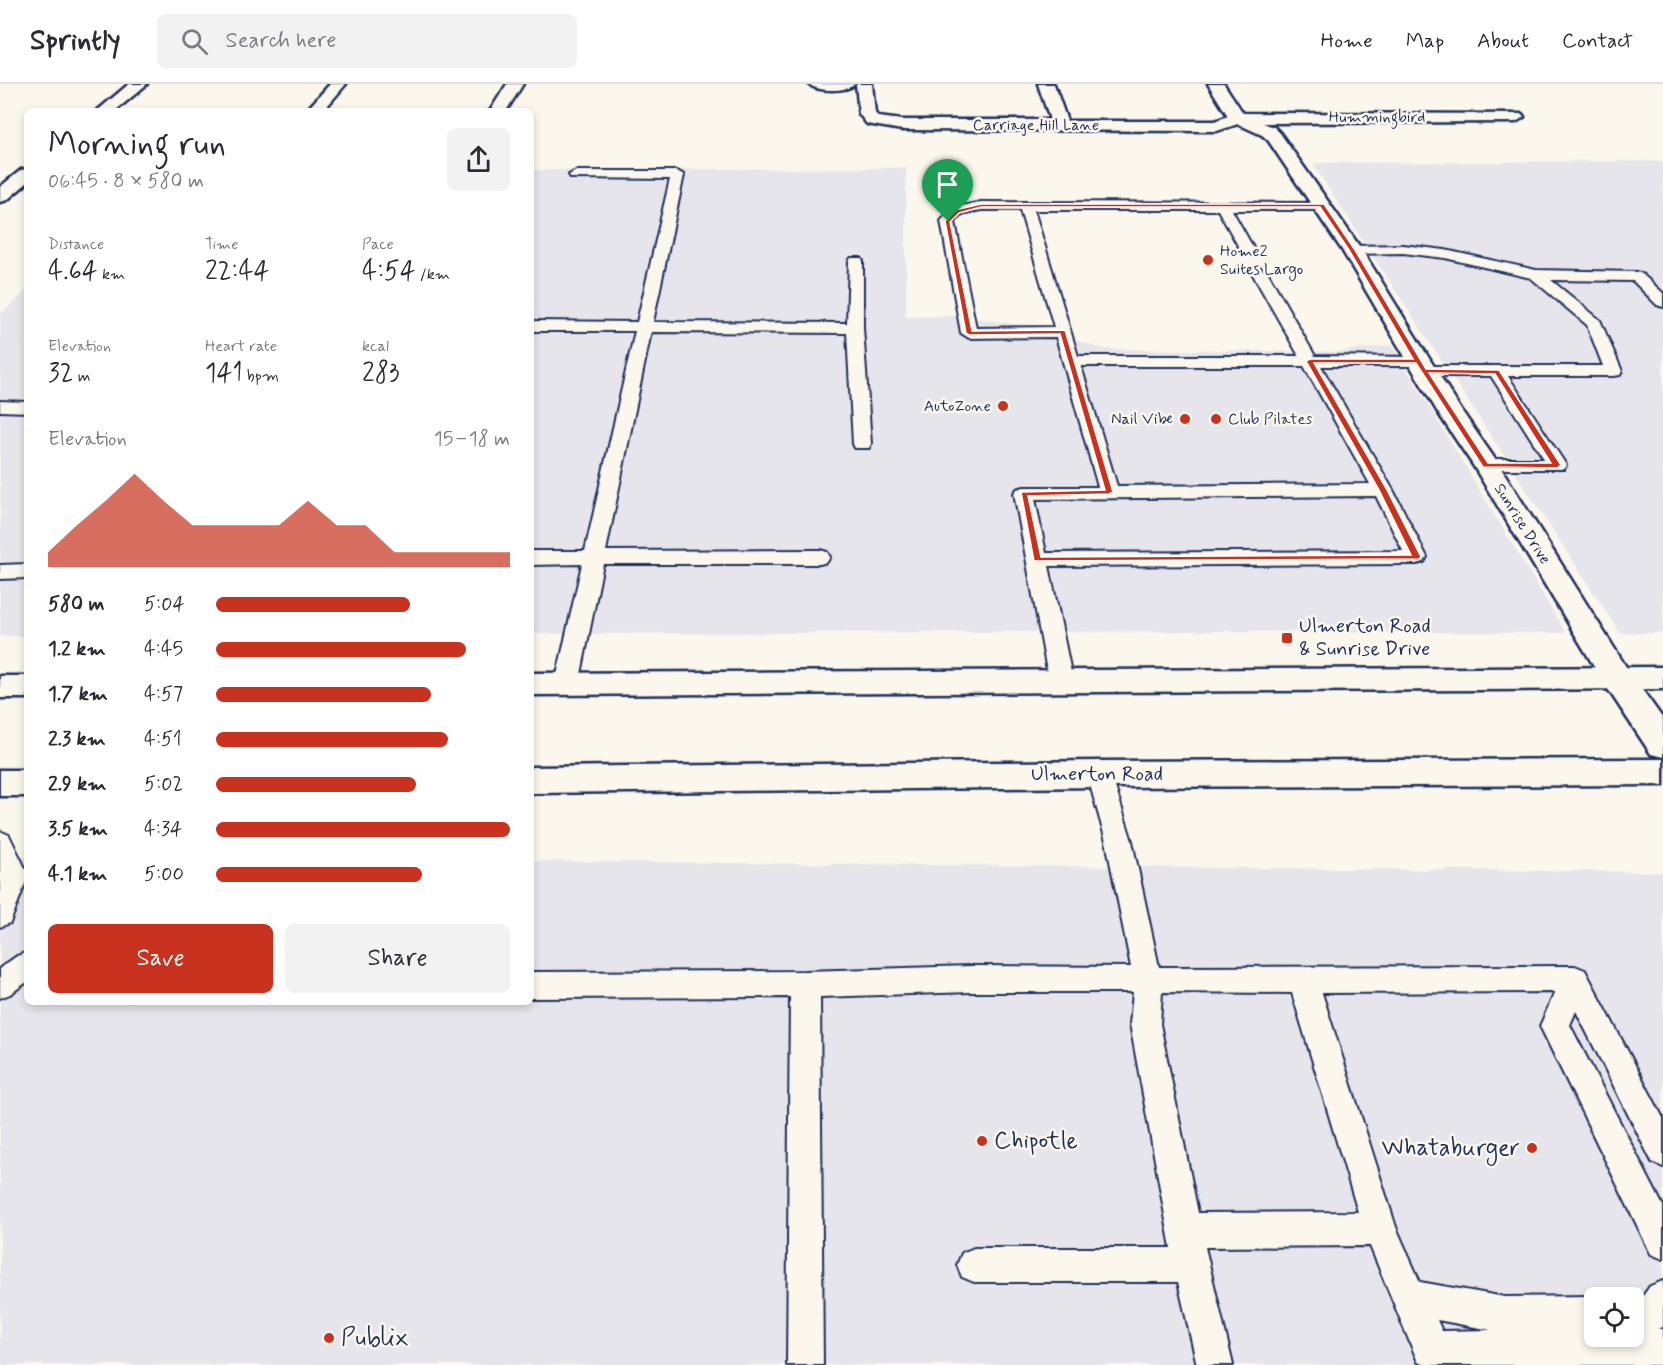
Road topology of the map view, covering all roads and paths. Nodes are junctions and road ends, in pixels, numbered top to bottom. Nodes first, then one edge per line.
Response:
1 (139, 84) edge
2 (338, 84) edge
3 (515, 84) edge
4 (817, 84) edge
5 (847, 84) edge
6 (864, 84) edge
7 (1046, 84) edge
8 (1216, 84) edge
9 (109, 108) edge
10 (317, 108) edge
11 (500, 108) edge
12 (1516, 117) dead end
13 (1238, 118) junction
14 (1060, 125) junction
15 (576, 175) dead end
16 (24, 176) edge
17 (0, 196) edge
18 (1026, 206) junction
19 (1223, 206) junction
20 (1322, 206) junction
21 (1352, 250) junction
22 (1248, 251) dead end
23 (856, 261) dead end
24 (1260, 273) dead end
25 (1536, 274) junction
26 (1663, 302) edge
27 (534, 326) edge
28 (644, 327) junction
29 (855, 328) junction
30 (1063, 332) junction
31 (1310, 361) junction
32 (1072, 362) junction
33 (1421, 366) junction
34 (1497, 372) junction
35 (0, 406) edge
36 (24, 407) edge
37 (862, 444) dead end
38 (1486, 465) junction
39 (1383, 490) junction
40 (1109, 492) junction
41 (820, 557) dead end
42 (534, 558) edge
43 (594, 558) junction
44 (1037, 560) junction
45 (24, 571) edge
46 (0, 572) edge
47 (1617, 678) junction
48 (1663, 678) edge
49 (1062, 682) junction
50 (534, 684) edge
51 (567, 684) junction
52 (0, 687) edge
53 (24, 687) edge
54 (1663, 745) edge
55 (1663, 772) edge
56 (1099, 774) junction
57 (534, 780) edge
58 (0, 783) edge
59 (24, 783) edge
60 (0, 842) edge
61 (0, 915) edge
62 (24, 967) edge
63 (1575, 979) junction
64 (1303, 980) junction
65 (1148, 981) junction
66 (804, 984) junction
67 (0, 986) edge
68 (534, 986) edge
69 (24, 988) edge
70 (1663, 1151) edge
71 (1380, 1229) junction
72 (1184, 1230) junction
73 (1663, 1242) edge
74 (974, 1265) dead end
75 (1192, 1265) junction
76 (1408, 1298) junction
77 (1663, 1299) edge
78 (1584, 1314) edge
79 (1644, 1314) edge
80 (1663, 1347) edge
81 (805, 1365) edge
82 (1215, 1365) edge

1 - 9 street
2 - 10 street
3 - 11 street
4 - 5 street
6 - 14 street, Carriage Hill Lane
7 - 14 street
8 - 13 street
12 - 13 street, Hummingbird
13 - 14 street, Carriage Hill Lane
13 - 20 street, Sunrise Drive
15 - 28 lane
16 - 17 street
18 - 19 lane
18 - 30 lane
18 - 30 lane
19 - 20 lane
19 - 22 lane
20 - 21 street, Sunrise Drive
21 - 25 lane
21 - 33 street, Sunrise Drive
23 - 29 lane
24 - 31 lane
25 - 26 lane
25 - 34 lane
27 - 28 lane
28 - 29 lane
28 - 43 lane
29 - 37 lane
30 - 32 lane
31 - 32 lane
31 - 33 lane
31 - 39 lane
32 - 40 lane
33 - 34 lane
33 - 38 street, Sunrise Drive
34 - 38 lane
35 - 36 lane
38 - 47 street, Sunrise Drive
39 - 40 lane
39 - 44 lane
40 - 44 lane
41 - 43 lane
42 - 43 lane
43 - 51 lane
44 - 49 lane
45 - 46 lane
47 - 48 street
47 - 49 street
47 - 54 street, Sunrise Drive
49 - 51 street
50 - 51 street
52 - 53 street
55 - 56 street, Ulmerton Road
56 - 57 street, Ulmerton Road
56 - 65 lane
58 - 59 street
60 - 61 lane
62 - 67 lane
63 - 64 lane
63 - 70 lane
63 - 73 lane
64 - 65 lane
64 - 71 lane
65 - 66 lane
65 - 72 lane
66 - 68 lane
66 - 81 lane
67 - 69 lane
71 - 72 lane
71 - 76 lane
72 - 75 lane
74 - 75 lane
75 - 82 lane
76 - 78 lane
76 - 80 lane
77 - 79 lane

